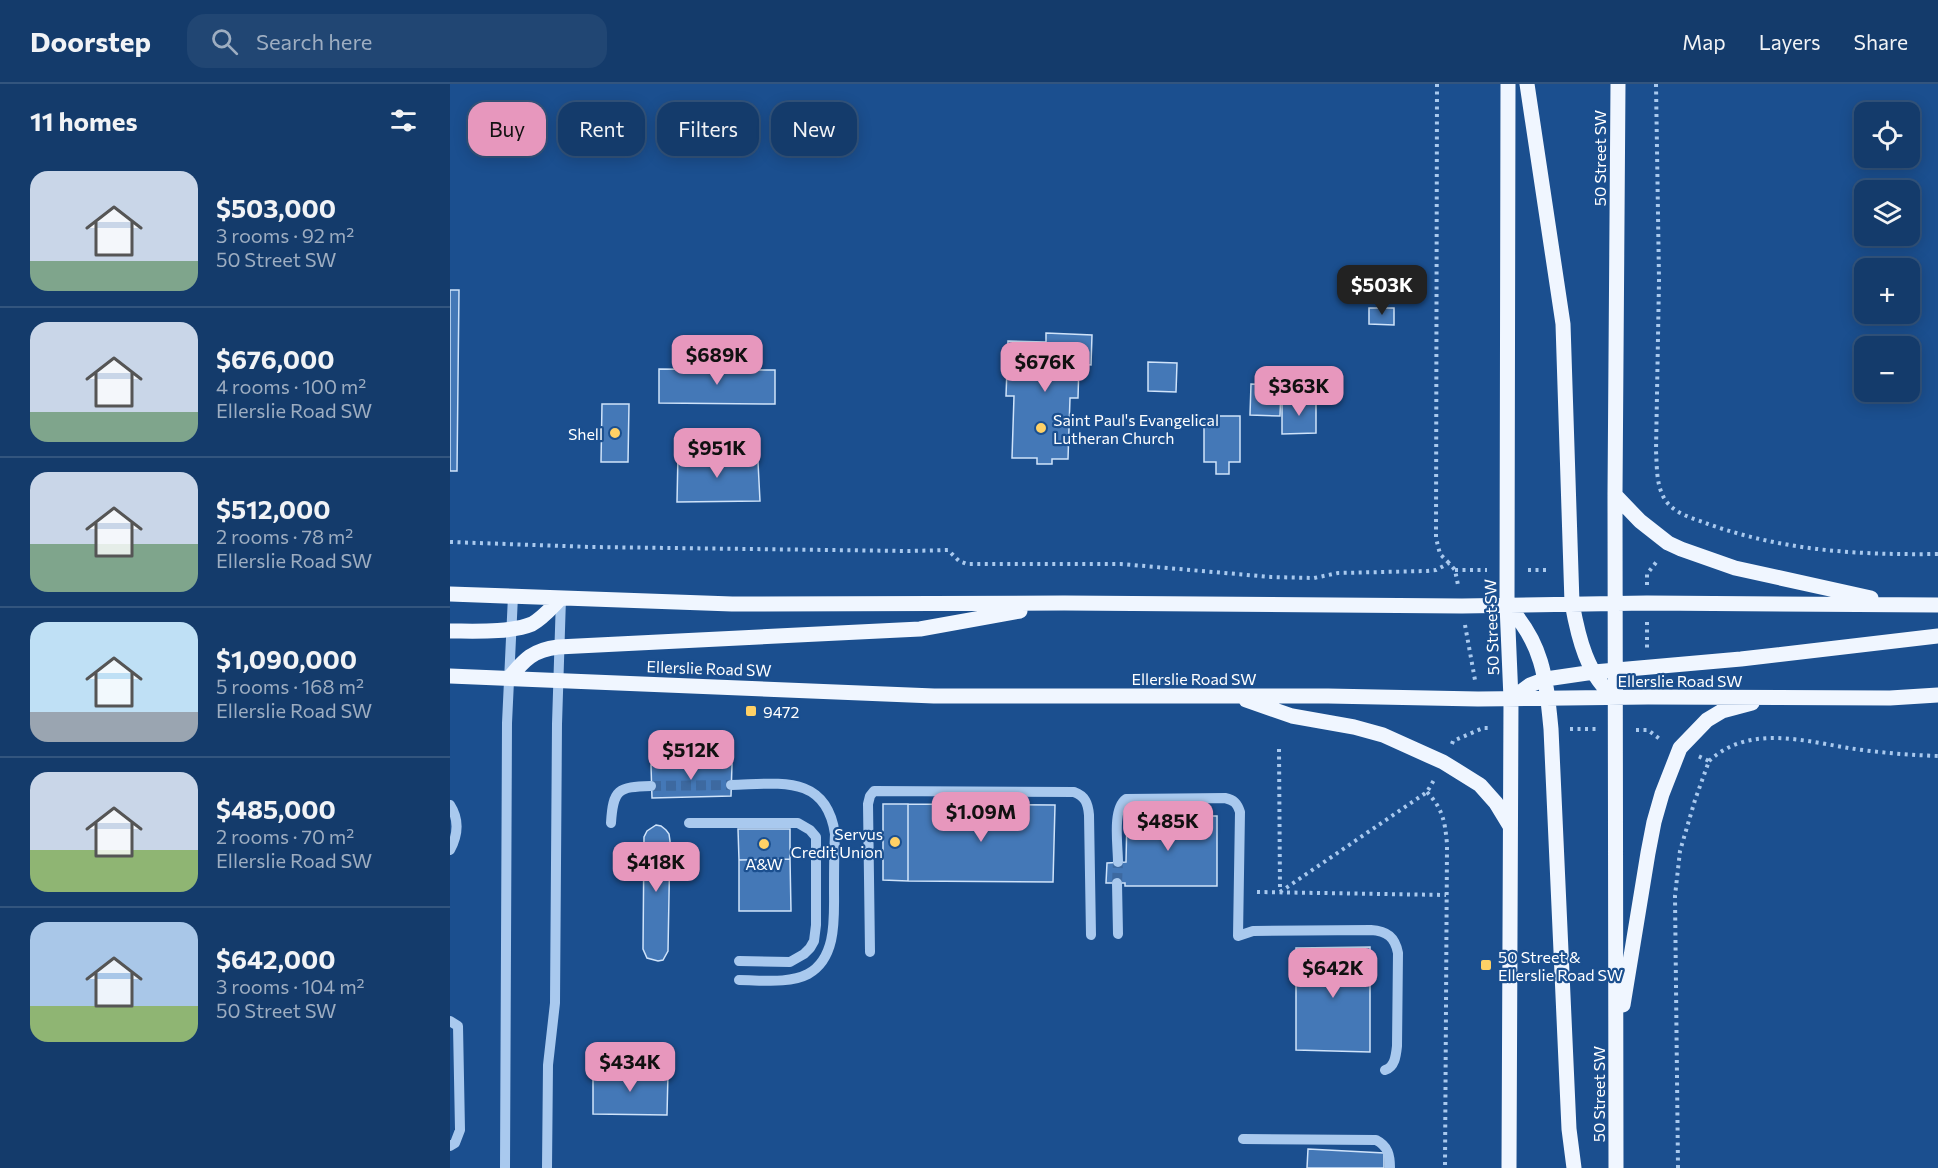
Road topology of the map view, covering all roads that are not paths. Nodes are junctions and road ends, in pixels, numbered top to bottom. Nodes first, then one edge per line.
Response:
1 (1508, 84) edge
2 (1527, 84) edge
3 (1618, 84) edge
4 (1615, 495) junction
5 (450, 594) edge
6 (513, 596) junction
7 (561, 598) junction
8 (1064, 603) junction
9 (1572, 603) junction
10 (1615, 604) junction
11 (1506, 605) junction
12 (1899, 605) junction
13 (1938, 605) edge
14 (512, 628) junction
15 (450, 632) edge
16 (1938, 636) edge
17 (558, 647) junction
18 (1615, 671) junction
19 (1594, 672) junction
20 (450, 676) edge
21 (509, 678) junction
22 (1546, 679) junction
23 (558, 681) junction
24 (1938, 695) edge
25 (1234, 696) junction
26 (1616, 698) junction
27 (1773, 698) junction
28 (1511, 699) junction
29 (1548, 699) junction
30 (731, 785) tunnel mouth
31 (651, 786) tunnel mouth
32 (450, 805) edge
33 (611, 824) dead end
34 (689, 824) dead end
35 (1511, 826) junction
36 (450, 850) edge
37 (1118, 862) tunnel mouth
38 (1117, 883) tunnel mouth
39 (1118, 934) dead end
40 (1091, 935) dead end
41 (870, 952) dead end
42 (739, 962) dead end
43 (739, 980) dead end
44 (450, 1021) edge
45 (1616, 1049) junction
46 (1385, 1070) dead end
47 (1243, 1139) dead end
48 (450, 1146) edge
49 (505, 1168) edge
50 (547, 1168) edge
51 (1390, 1168) edge
52 (1509, 1168) edge
53 (1574, 1168) edge
54 (1616, 1168) edge

1 - 11 main road, 50 Street SW
2 - 9 main road
3 - 4 main road, 50 Street SW
4 - 10 main road, 50 Street SW
4 - 12 main road
5 - 6 main road
6 - 7 main road
6 - 14 lane
7 - 8 main road
7 - 14 main road
7 - 17 lane
8 - 11 main road
8 - 17 main road
9 - 10 main road
9 - 11 main road
9 - 19 main road
10 - 12 main road
10 - 18 main road, 50 Street SW
11 - 22 main road
11 - 28 main road, 50 Street SW
12 - 13 main road
14 - 15 main road
14 - 21 lane
16 - 18 main road
17 - 21 main road
17 - 23 lane
18 - 19 main road
18 - 26 main road, 50 Street SW
19 - 22 main road
19 - 26 main road
20 - 21 main road, Ellerslie Road SW
21 - 23 main road, Ellerslie Road SW
21 - 49 lane
22 - 28 main road
22 - 29 main road
23 - 25 main road, Ellerslie Road SW
23 - 50 lane
24 - 27 main road, Ellerslie Road SW
25 - 28 main road, Ellerslie Road SW
25 - 35 main road
26 - 27 main road, Ellerslie Road SW
26 - 29 main road, Ellerslie Road SW
26 - 45 main road, 50 Street SW
27 - 45 main road
28 - 29 main road, Ellerslie Road SW
28 - 35 main road, 50 Street SW
29 - 53 main road
30 - 43 lane
31 - 33 lane
32 - 36 lane
34 - 42 lane
35 - 52 main road, 50 Street SW
37 - 46 lane
38 - 39 lane
40 - 41 lane
44 - 48 lane
45 - 54 main road, 50 Street SW
47 - 51 lane

